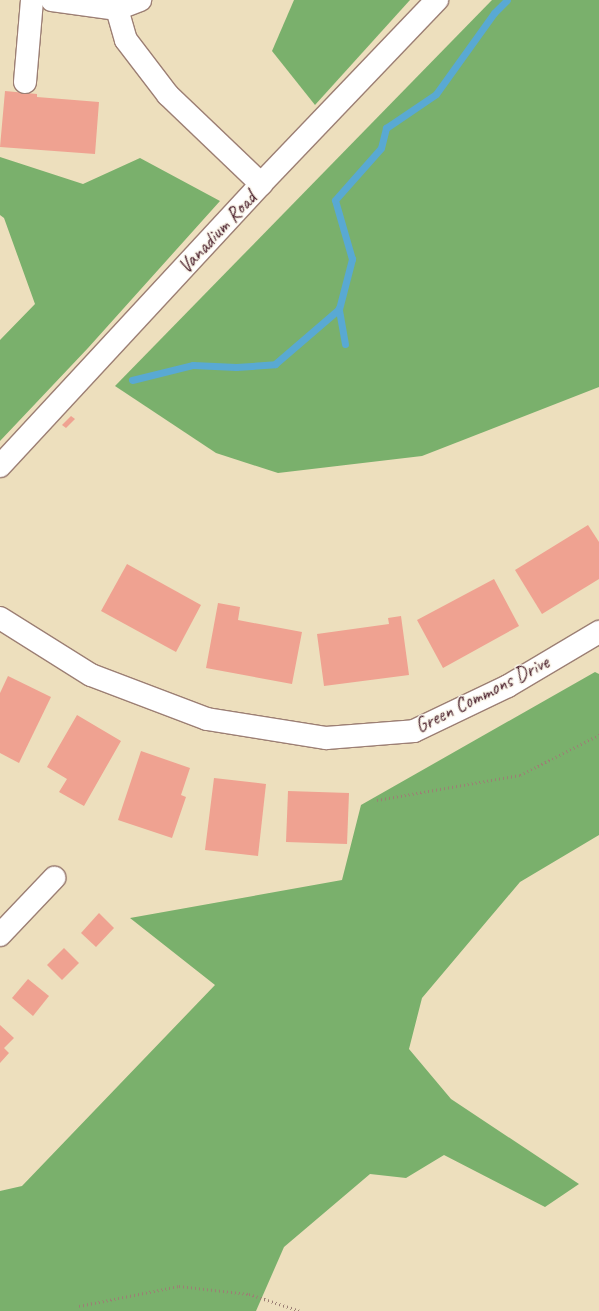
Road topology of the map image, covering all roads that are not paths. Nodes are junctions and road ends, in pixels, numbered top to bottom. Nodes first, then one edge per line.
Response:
1 (32, 0) edge
2 (52, 0) edge
3 (140, 0) edge
4 (437, 0) edge
5 (117, 9) junction
6 (25, 82) dead end
7 (261, 184) junction
8 (0, 466) edge
9 (0, 618) edge
10 (599, 632) edge
11 (54, 878) dead end
12 (0, 936) edge

1 - 6 street
2 - 5 street
3 - 5 street
4 - 7 street, Vanadium Road
5 - 7 street
7 - 8 street, Vanadium Road
9 - 10 street, Green Commons Drive
11 - 12 street

